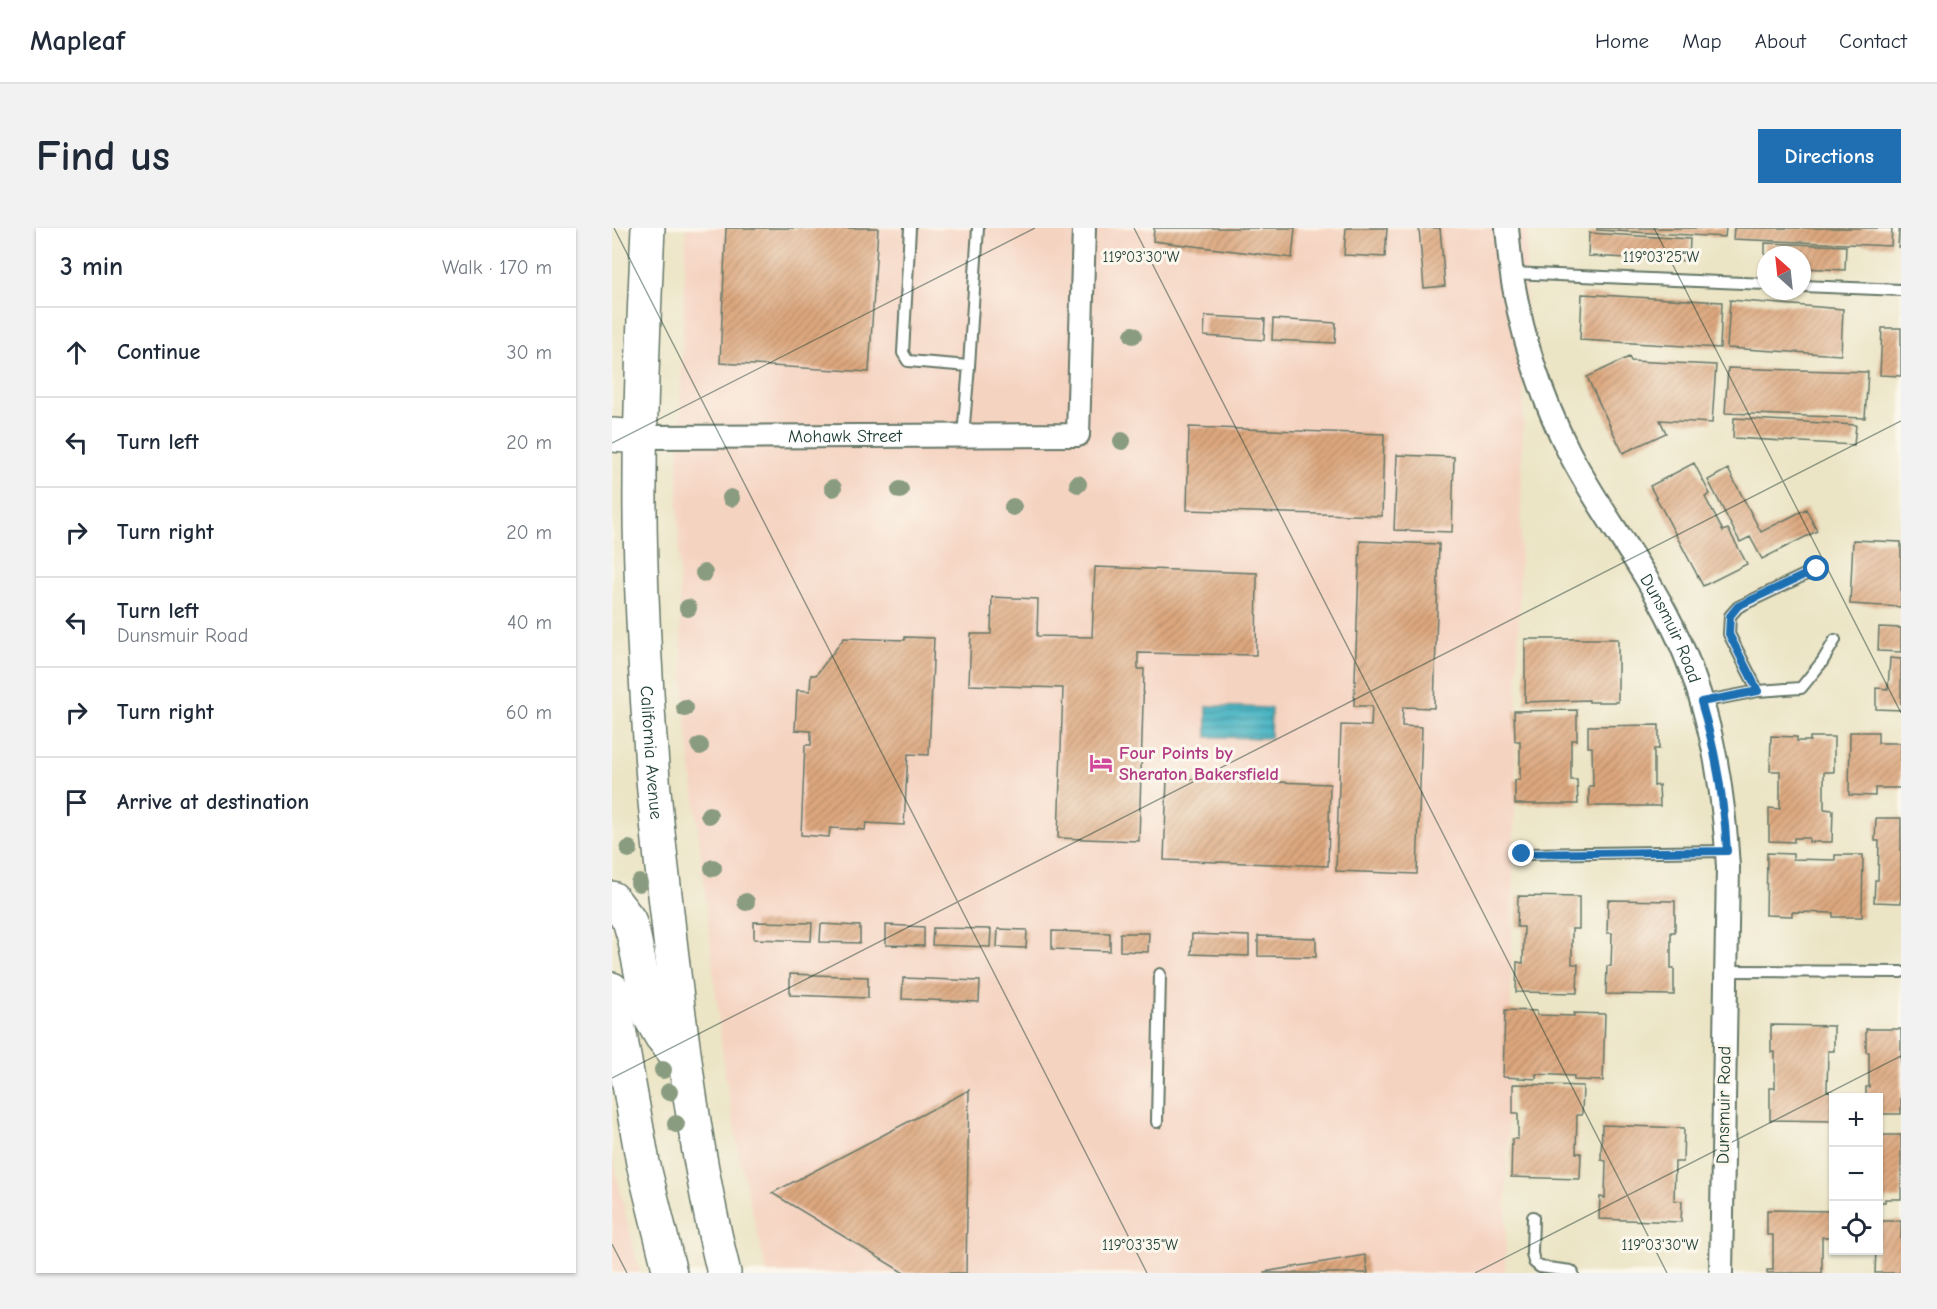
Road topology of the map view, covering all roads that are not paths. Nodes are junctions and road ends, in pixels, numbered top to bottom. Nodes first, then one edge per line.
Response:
1 (648, 228) edge
2 (910, 228) edge
3 (978, 228) edge
4 (1084, 228) edge
5 (1507, 228) edge
6 (1512, 273) junction
7 (1757, 284) edge
8 (1811, 286) edge
9 (1901, 290) edge
10 (969, 366) junction
11 (626, 436) edge
12 (963, 436) junction
13 (1817, 569) dead end
14 (1835, 640) dead end
15 (1758, 691) junction
16 (1701, 702) junction
17 (1727, 851) junction
18 (1522, 854) dead end
19 (612, 898) edge
20 (1726, 970) junction
21 (1901, 972) edge
22 (1160, 974) dead end
23 (612, 989) edge
24 (685, 1066) junction
25 (1156, 1122) dead end
26 (1533, 1217) dead end
27 (670, 1273) edge
28 (724, 1273) edge
29 (1573, 1273) edge
30 (1721, 1273) edge

1 - 11 main road, California Avenue
2 - 10 lane
3 - 10 lane
4 - 12 street, Mohawk Street
5 - 6 street, Dunsmuir Road
6 - 7 lane
6 - 16 street, Dunsmuir Road
8 - 9 lane
10 - 12 lane
11 - 12 street, Mohawk Street
11 - 24 main road, California Avenue
13 - 15 lane
14 - 15 lane
15 - 16 lane
16 - 17 street, Dunsmuir Road
17 - 18 lane
17 - 20 street, Dunsmuir Road
19 - 24 main road
20 - 21 lane
20 - 30 street, Dunsmuir Road
22 - 25 lane
23 - 27 main road
24 - 28 main road, California Avenue
26 - 29 lane

